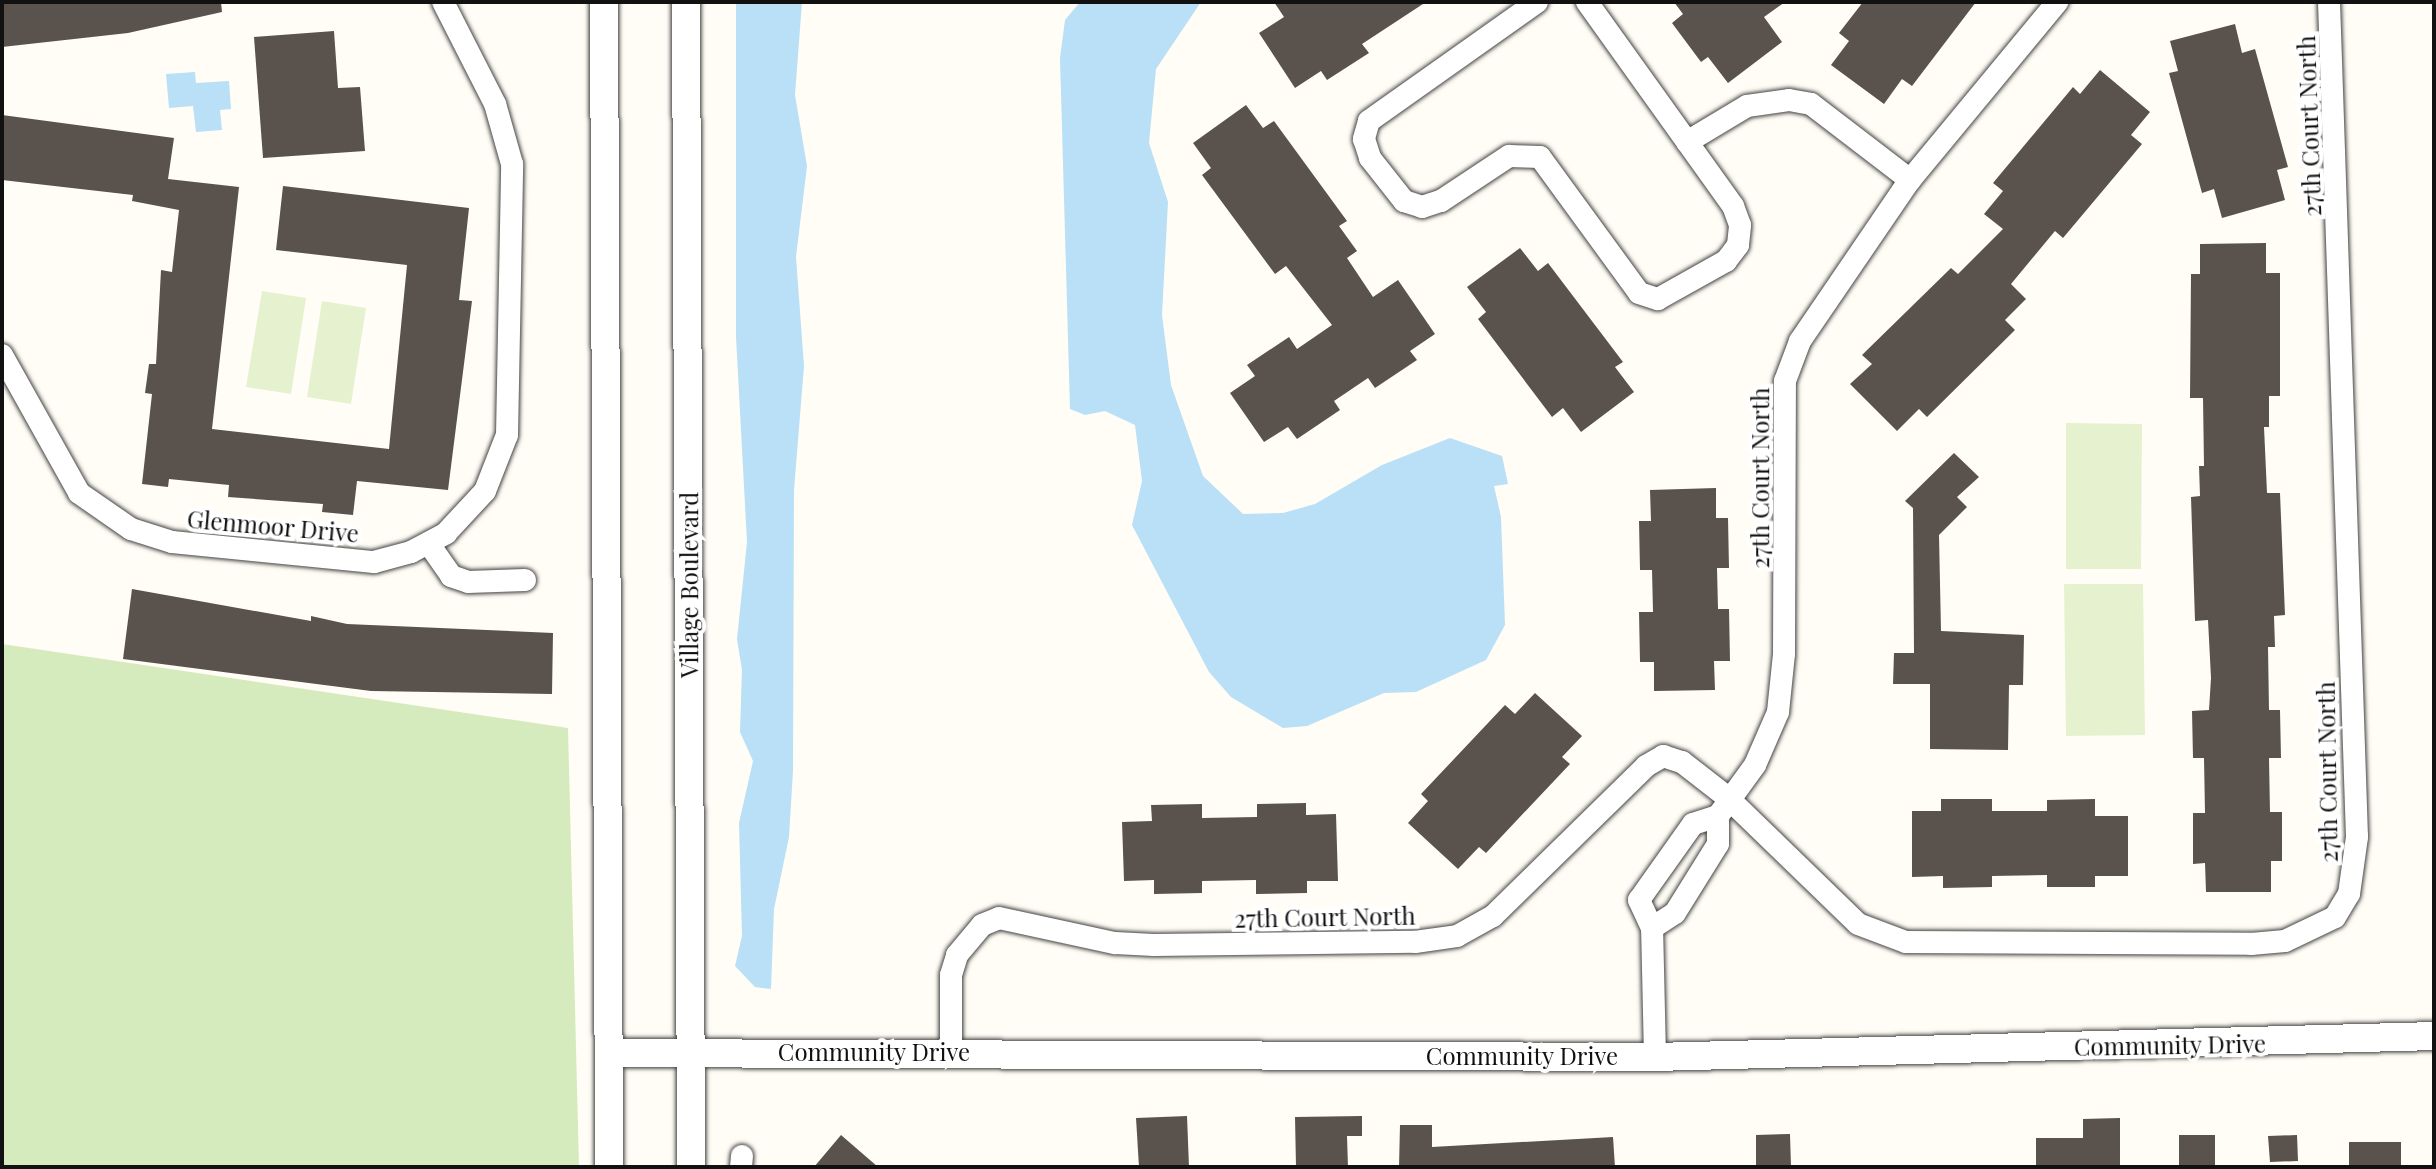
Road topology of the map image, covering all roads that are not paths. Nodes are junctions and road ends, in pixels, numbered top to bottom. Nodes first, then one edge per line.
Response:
1 (443, 2) edge
2 (604, 2) edge
3 (686, 2) edge
4 (1537, 2) edge
5 (1587, 2) edge
6 (2057, 2) edge
7 (2329, 2) edge
8 (1687, 142) junction
9 (1910, 180) junction
10 (2, 355) edge
11 (429, 544) junction
12 (525, 580) dead end
13 (1723, 806) junction
14 (1652, 928) junction
15 (2434, 1036) edge
16 (951, 1052) junction
17 (610, 1053) junction
18 (692, 1053) junction
19 (1655, 1057) junction
20 (609, 1167) edge
21 (691, 1167) edge

1 - 11 street, Glenmoor Drive
2 - 17 street
3 - 18 street, Village Boulevard
4 - 8 street
5 - 8 street
6 - 9 street, 27th Court North
7 - 13 street, 27th Court North
8 - 9 street
9 - 13 street, 27th Court North
10 - 11 street, Glenmoor Drive
11 - 12 street
13 - 14 street
13 - 14 street, 27th Court North
13 - 16 street, 27th Court North
14 - 19 street, 27th Court North
15 - 19 street, Community Drive
16 - 18 street, Community Drive
16 - 19 street, Community Drive
17 - 18 street, Community Drive
17 - 20 street
18 - 21 street, Village Boulevard

